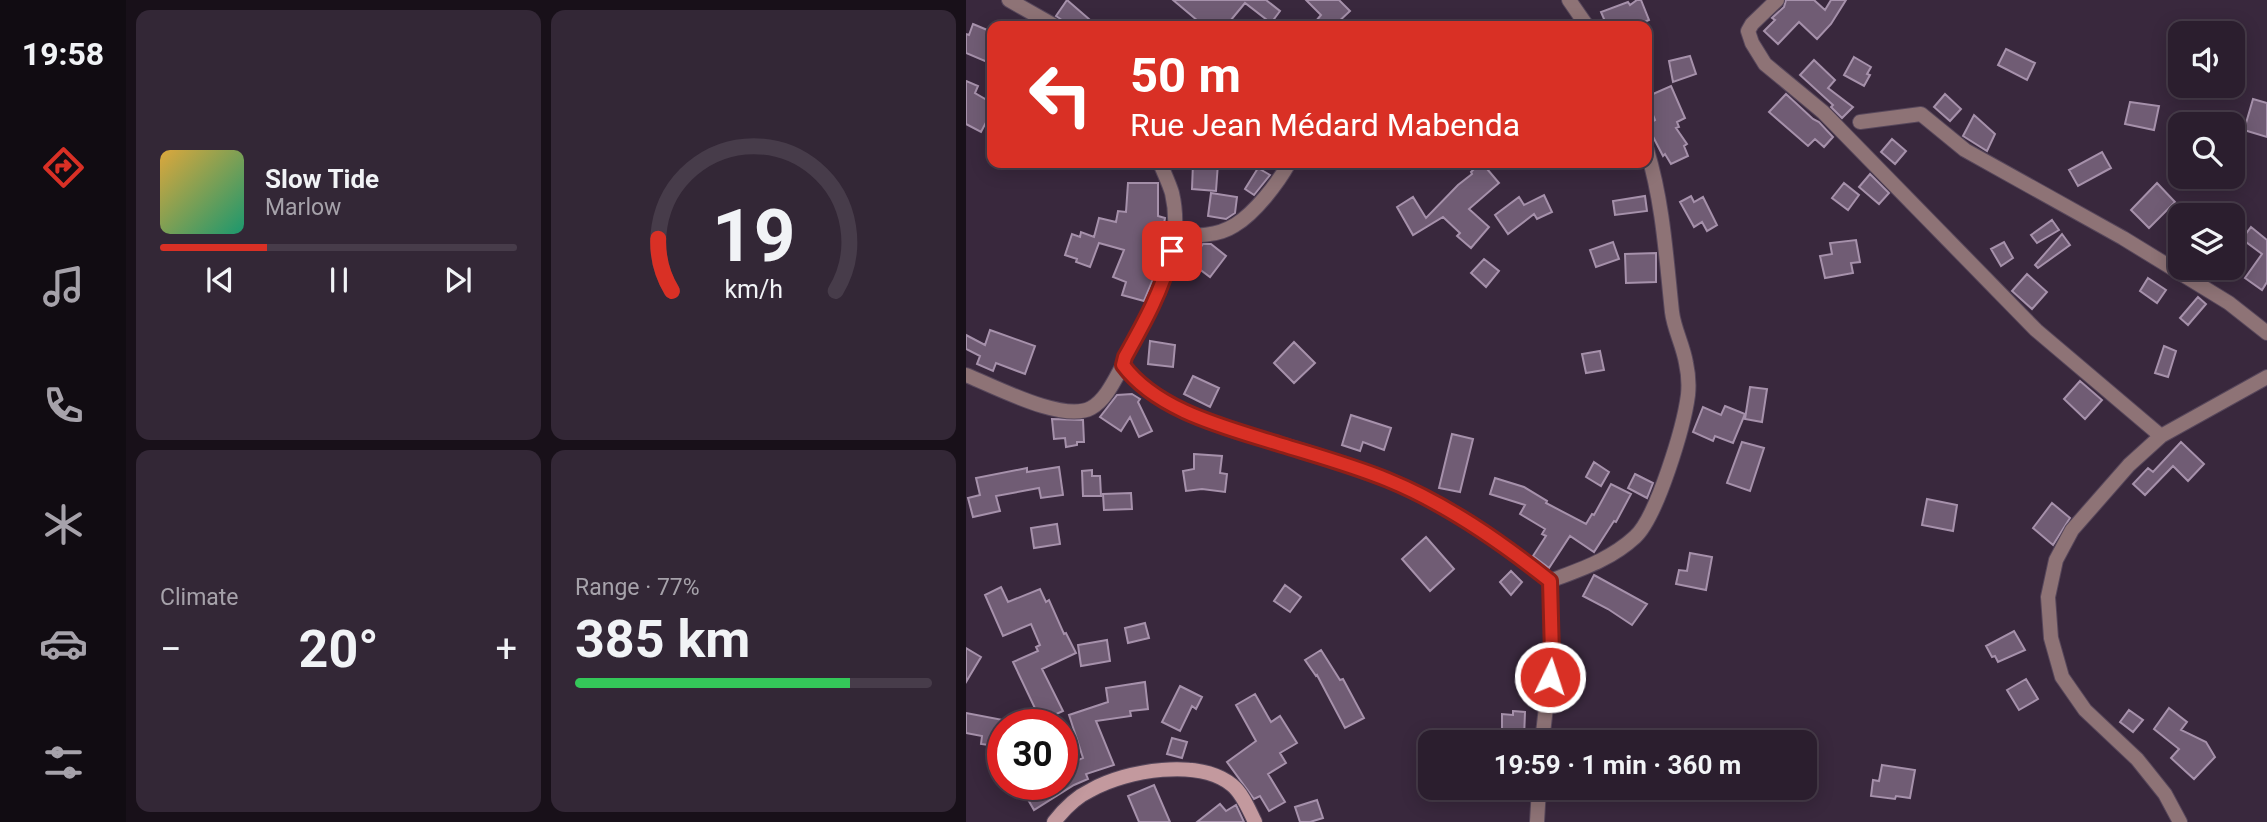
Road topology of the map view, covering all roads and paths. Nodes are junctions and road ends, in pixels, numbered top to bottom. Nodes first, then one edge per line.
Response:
1 (1009, 0) edge
2 (1569, 0) edge
3 (1777, 0) edge
4 (1046, 21) edge
5 (1584, 21) edge
6 (1860, 122) dead end
7 (1652, 166) edge
8 (1162, 168) edge
9 (1285, 168) edge
10 (1176, 233) junction
11 (2267, 332) edge
12 (1123, 365) junction
13 (966, 375) edge
14 (2267, 377) edge
15 (2161, 436) junction
16 (1550, 581) junction
17 (1543, 730) edge
18 (1538, 800) edge
19 (1054, 822) edge
20 (1255, 822) edge
21 (1537, 822) edge
22 (2180, 822) edge

1 - 4 street
2 - 5 street
3 - 15 street
6 - 11 street
7 - 16 street
8 - 10 street
9 - 10 street
10 - 12 street
12 - 13 street
12 - 16 street
14 - 15 street
15 - 22 street
16 - 17 street
18 - 21 street
19 - 20 street

